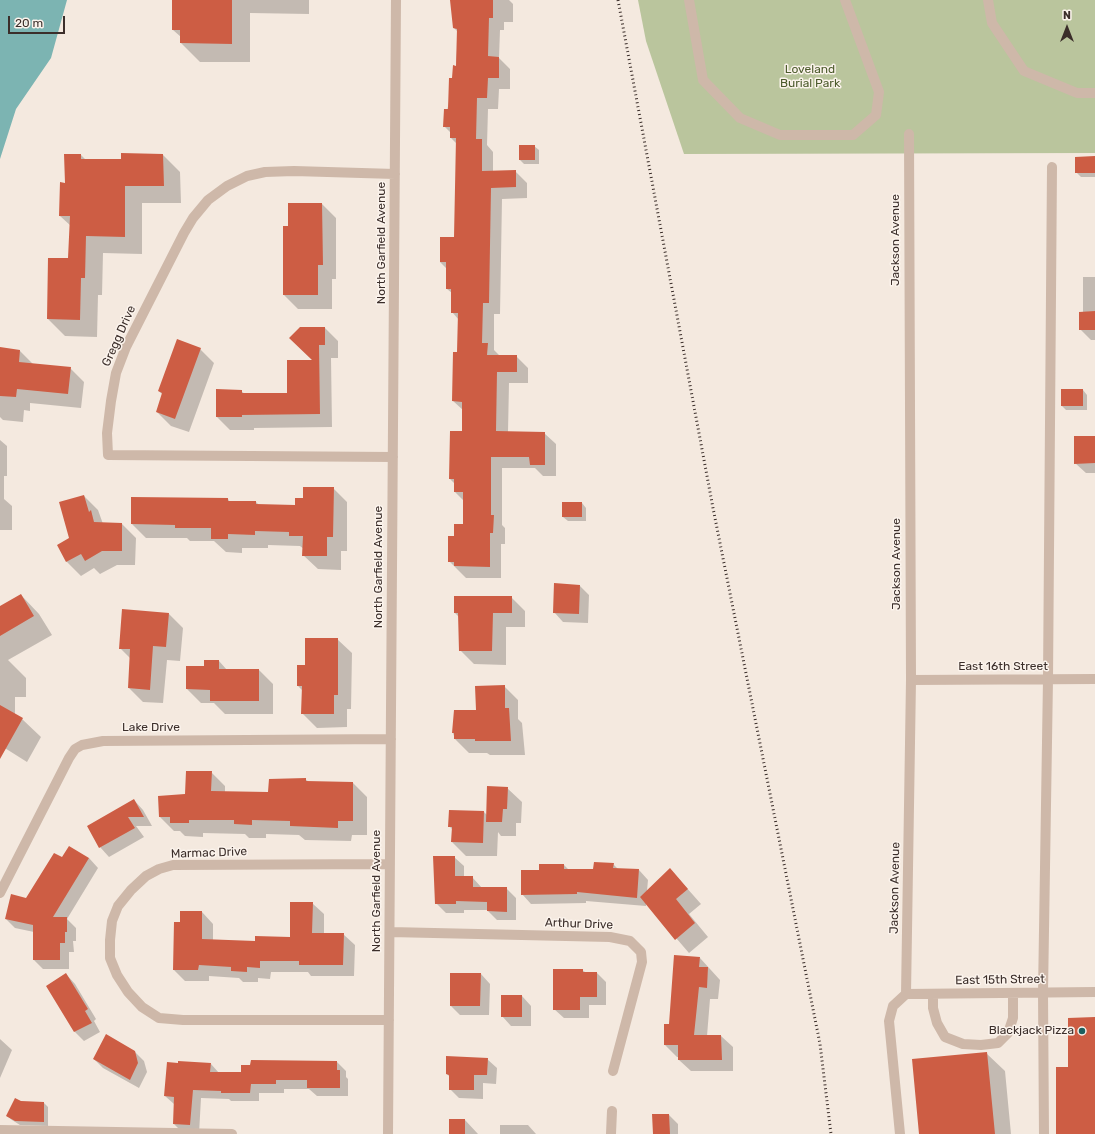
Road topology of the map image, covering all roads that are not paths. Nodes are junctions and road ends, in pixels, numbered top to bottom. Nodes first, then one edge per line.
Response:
1 (396, 0) edge
2 (689, 0) edge
3 (845, 0) edge
4 (988, 0) edge
5 (1095, 93) edge
6 (909, 134) dead end
7 (1052, 167) dead end
8 (395, 174) junction
9 (393, 456) junction
10 (1048, 679) junction
11 (1095, 679) edge
12 (911, 680) junction
13 (391, 739) junction
14 (390, 864) junction
15 (0, 892) edge
16 (390, 932) junction
17 (1095, 992) edge
18 (1013, 993) junction
19 (1043, 993) junction
20 (906, 994) junction
21 (933, 994) junction
22 (389, 1020) junction
23 (613, 1070) dead end
24 (612, 1111) dead end
25 (0, 1130) edge
26 (232, 1134) edge
27 (388, 1134) edge
28 (611, 1134) edge
29 (900, 1134) edge
30 (1044, 1134) edge

1 - 8 street, North Garfield Avenue
2 - 3 street
4 - 5 street
6 - 12 street, Jackson Avenue
7 - 10 street
8 - 9 street, North Garfield Avenue
8 - 9 street, Gregg Drive
9 - 13 street, North Garfield Avenue
10 - 11 street, East 16th Street
10 - 12 street, East 16th Street
10 - 19 street
12 - 20 street, Jackson Avenue
13 - 14 street, North Garfield Avenue
13 - 15 street, Lake Drive
14 - 16 street, North Garfield Avenue
14 - 22 street, Marmac Drive
16 - 22 street, North Garfield Avenue
16 - 23 street, Arthur Drive
17 - 19 street, East 15th Street
18 - 19 street, East 15th Street
18 - 21 street, East 15th Street
18 - 21 street
19 - 30 street
20 - 21 street, East 15th Street
20 - 29 street
22 - 27 street, North Garfield Avenue
24 - 28 street
25 - 26 street

